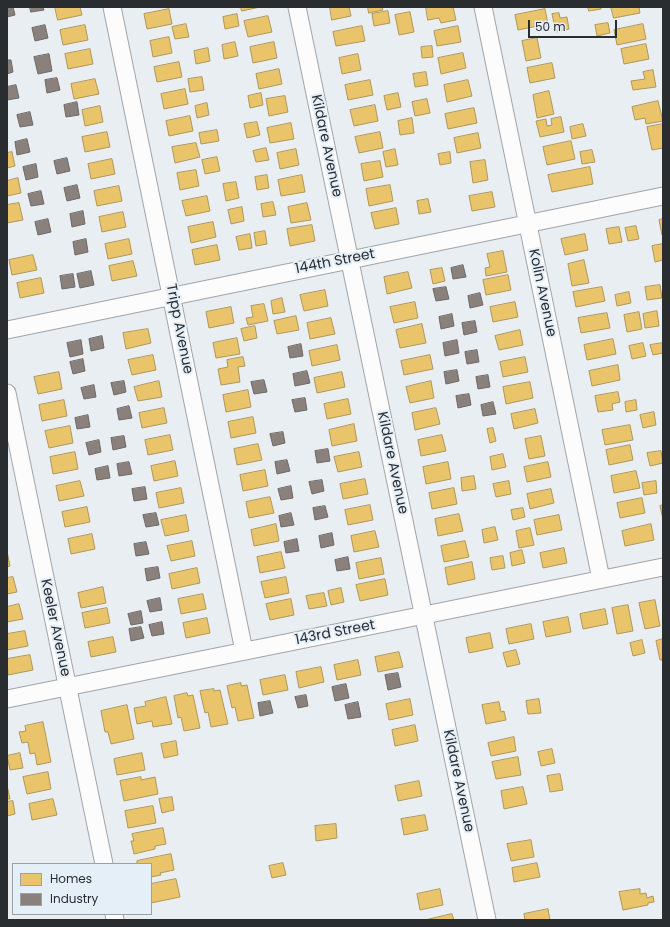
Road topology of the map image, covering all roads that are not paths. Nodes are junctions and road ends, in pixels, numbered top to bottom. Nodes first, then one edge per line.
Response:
1 (112, 7) edge
2 (298, 7) edge
3 (483, 7) edge
4 (663, 196) edge
5 (528, 224) junction
6 (350, 259) junction
7 (172, 295) junction
8 (7, 330) edge
9 (7, 393) edge
10 (663, 567) edge
11 (601, 579) junction
12 (424, 615) junction
13 (244, 651) junction
14 (67, 687) junction
15 (7, 699) edge
16 (104, 863) edge
17 (487, 920) edge

1 - 7 street, Tripp Avenue
2 - 6 street, Kildare Avenue
3 - 5 street, Kolin Avenue
4 - 5 street, 144th Street
5 - 6 street, 144th Street
5 - 11 street, Kolin Avenue
6 - 7 street, 144th Street
6 - 12 street, Kildare Avenue
7 - 8 street, 144th Street
7 - 13 street, Tripp Avenue
9 - 14 street, Keeler Avenue
10 - 11 street, 143rd Street
11 - 12 street, 143rd Street
12 - 13 street, 143rd Street
12 - 17 street, Kildare Avenue
13 - 14 street, 143rd Street
14 - 15 street, 143rd Street
14 - 16 street, Keeler Avenue

